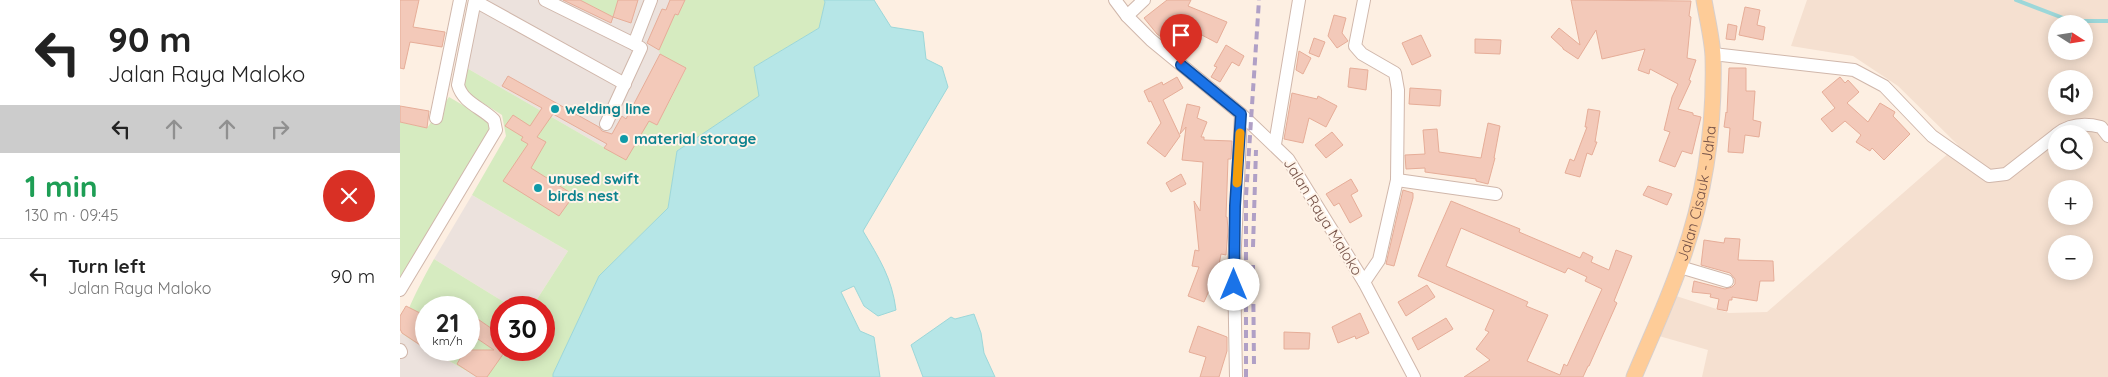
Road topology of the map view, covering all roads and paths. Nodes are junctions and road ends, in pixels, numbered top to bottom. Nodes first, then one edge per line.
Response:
1 (460, 0) edge
2 (475, 0) edge
3 (545, 0) edge
4 (651, 0) edge
5 (1115, 0) edge
6 (1144, 0) edge
7 (1299, 0) edge
8 (1364, 0) edge
9 (1704, 0) edge
10 (1127, 16) junction
11 (634, 44) junction
12 (1713, 54) junction
13 (625, 84) junction
14 (1241, 114) junction
15 (436, 118) dead end
16 (606, 124) dead end
17 (2081, 125) edge
18 (2108, 136) edge
19 (2048, 141) edge
20 (1275, 144) junction
21 (1397, 180) junction
22 (1496, 194) dead end
23 (1680, 267) junction
24 (1726, 281) dead end
25 (1364, 282) junction
26 (400, 290) edge
27 (1236, 377) edge
28 (1414, 377) edge
29 (1634, 377) edge

1 - 15 street
2 - 13 street
2 - 26 street
3 - 11 street
4 - 11 street
5 - 10 street, Jalan Raya Maloko
6 - 10 street
7 - 20 street
8 - 21 street
9 - 12 main road, Jalan Cisauk - Jaha
10 - 14 street, Jalan Raya Maloko
11 - 13 street
12 - 19 street
12 - 23 main road, Jalan Cisauk - Jaha
13 - 16 street
14 - 20 street, Jalan Raya Maloko
14 - 27 street
17 - 18 street
20 - 25 street, Jalan Raya Maloko
21 - 22 street
21 - 25 street
23 - 24 street
23 - 29 main road, Jalan Cisauk - Jaha
25 - 28 street, Jalan Raya Maloko

